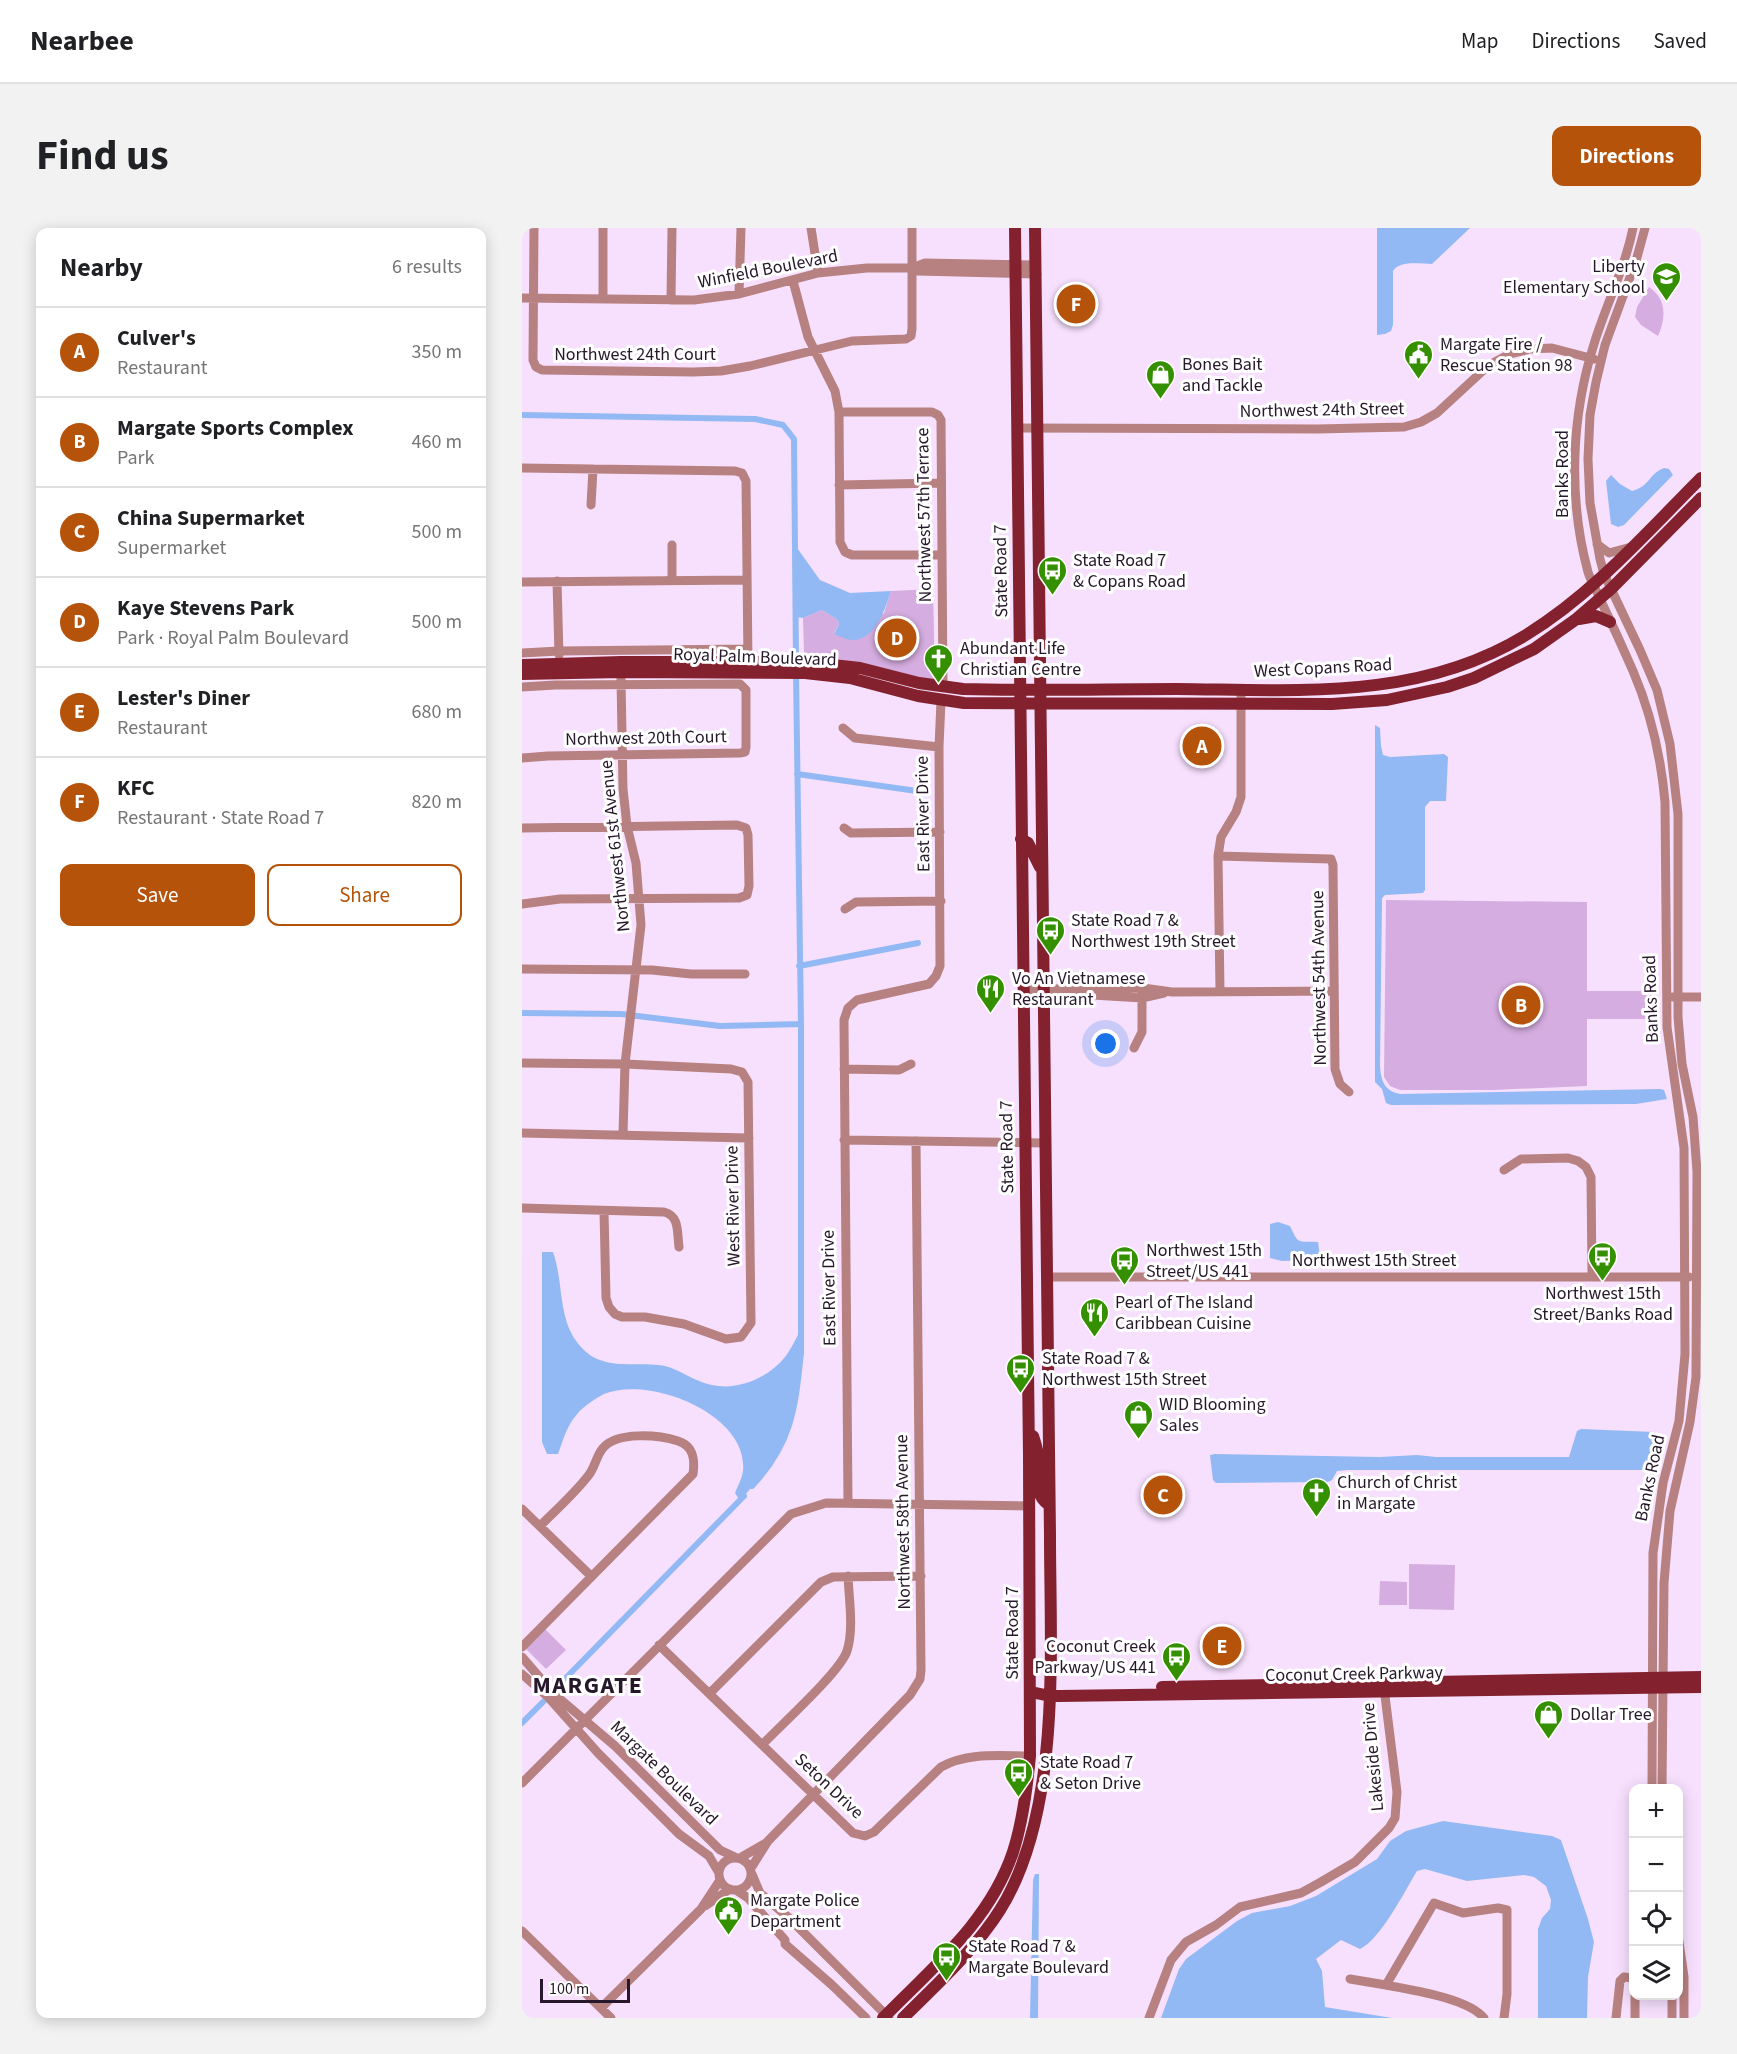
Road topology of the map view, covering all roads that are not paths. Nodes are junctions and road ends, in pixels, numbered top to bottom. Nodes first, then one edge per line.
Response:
1 (534, 228) edge
2 (603, 228) edge
3 (672, 228) edge
4 (741, 228) edge
5 (811, 228) edge
6 (912, 228) edge
7 (1015, 228) edge
8 (1035, 228) edge
9 (1633, 228) edge
10 (1644, 228) edge
11 (912, 268) junction
12 (1015, 269) junction
13 (1036, 269) junction
14 (818, 273) junction
15 (793, 281) junction
16 (739, 294) junction
17 (522, 298) edge
18 (533, 298) junction
19 (603, 298) junction
20 (671, 300) junction
21 (814, 351) junction
22 (1590, 358) junction
23 (1601, 361) junction
24 (839, 412) junction
25 (1038, 428) junction
26 (1017, 429) junction
27 (522, 468) edge
28 (593, 469) junction
29 (1701, 478) edge
30 (941, 483) junction
31 (839, 485) junction
32 (1701, 498) edge
33 (591, 505) dead end
34 (1597, 544) junction
35 (672, 545) dead end
36 (1631, 547) junction
37 (942, 555) junction
38 (1604, 574) junction
39 (672, 580) junction
40 (747, 580) junction
41 (557, 581) junction
42 (522, 582) edge
43 (1593, 585) junction
44 (1611, 589) junction
45 (1600, 599) junction
46 (1575, 620) junction
47 (1610, 622) junction
48 (522, 653) edge
49 (748, 656) junction
50 (559, 662) junction
51 (522, 665) edge
52 (787, 667) junction
53 (805, 667) junction
54 (621, 673) junction
55 (522, 674) edge
56 (522, 687) edge
57 (943, 687) junction
58 (1020, 690) junction
59 (1040, 690) junction
60 (1241, 690) junction
61 (941, 701) junction
62 (1020, 704) junction
63 (1040, 704) junction
64 (1241, 705) junction
65 (843, 728) dead end
66 (939, 747) junction
67 (622, 755) junction
68 (522, 758) edge
69 (627, 826) junction
70 (522, 828) edge
71 (844, 828) dead end
72 (939, 832) junction
73 (1022, 839) junction
74 (1218, 856) junction
75 (1042, 871) junction
76 (640, 898) junction
77 (941, 901) junction
78 (522, 904) edge
79 (845, 909) dead end
80 (522, 969) edge
81 (637, 969) junction
82 (745, 974) dead end
83 (1023, 991) junction
84 (1220, 991) junction
85 (1334, 991) junction
86 (1042, 992) junction
87 (1142, 993) junction
88 (1678, 996) junction
89 (1666, 997) junction
90 (1701, 997) edge
91 (1134, 1048) dead end
92 (522, 1062) edge
93 (624, 1064) junction
94 (910, 1064) dead end
95 (844, 1069) junction
96 (1349, 1092) dead end
97 (522, 1133) edge
98 (623, 1134) junction
99 (749, 1138) junction
100 (844, 1140) junction
101 (916, 1141) junction
102 (1025, 1142) junction
103 (1045, 1143) junction
104 (1504, 1170) dead end
105 (522, 1208) edge
106 (604, 1211) junction
107 (679, 1247) dead end
108 (1026, 1251) junction
109 (1592, 1276) junction
110 (1685, 1276) junction
111 (1699, 1276) edge
112 (1047, 1277) junction
113 (1027, 1294) junction
114 (1047, 1317) junction
115 (1028, 1420) junction
116 (848, 1502) junction
117 (920, 1504) junction
118 (1050, 1505) junction
119 (1029, 1506) junction
120 (522, 1509) edge
121 (540, 1526) junction
122 (1050, 1536) junction
123 (591, 1576) junction
124 (848, 1576) junction
125 (921, 1576) junction
126 (659, 1645) junction
127 (522, 1647) edge
128 (522, 1657) edge
129 (522, 1674) edge
130 (1701, 1677) edge
131 (1657, 1683) junction
132 (1244, 1684) junction
133 (1384, 1687) junction
134 (1701, 1687) edge
135 (1031, 1692) junction
136 (710, 1693) junction
137 (1050, 1693) junction
138 (1234, 1694) junction
139 (585, 1720) junction
140 (576, 1729) junction
141 (763, 1744) junction
142 (1030, 1756) junction
143 (522, 1783) edge
144 (1652, 1784) edge
145 (1662, 1784) edge
146 (811, 1795) junction
147 (768, 1841) junction
148 (738, 1857) junction
149 (752, 1871) junction
150 (719, 1877) junction
151 (734, 1890) junction
152 (985, 1907) junction
153 (701, 1909) junction
154 (522, 1931) edge
155 (983, 1935) junction
156 (1680, 1946) edge
157 (849, 1977) junction
158 (1629, 1978) edge
159 (1350, 1979) dead end
160 (832, 1985) junction
161 (1386, 1985) junction
162 (1635, 2000) edge
163 (1672, 2000) edge
164 (601, 2008) junction
165 (886, 2017) edge
166 (611, 2018) edge
167 (866, 2018) edge
168 (903, 2018) edge
169 (1149, 2018) edge
170 (1484, 2018) edge
171 (1504, 2018) edge
172 (1616, 2018) edge
173 (1635, 2018) edge
174 (1672, 2018) edge
175 (1684, 2018) edge

1 - 18 street
2 - 19 street
3 - 20 street
4 - 16 street
5 - 14 street
6 - 11 street
7 - 12 main road, State Road 7
8 - 13 main road, State Road 7
9 - 22 street, Banks Road
10 - 23 street, Banks Road
11 - 12 street, Winfield Boulevard
11 - 14 street, Winfield Boulevard
11 - 21 street, Northwest 24th Court
12 - 13 street, Winfield Boulevard
12 - 26 main road, State Road 7
13 - 25 main road, State Road 7
14 - 15 street, Winfield Boulevard
15 - 16 street, Winfield Boulevard
15 - 21 street
16 - 20 street, Winfield Boulevard
17 - 18 street, Winfield Boulevard
18 - 19 street, Winfield Boulevard
18 - 21 street, Northwest 24th Court
19 - 20 street, Winfield Boulevard
21 - 24 street
22 - 23 street, Northwest 24th Street
22 - 25 street, Northwest 24th Street
22 - 43 street, Banks Road
23 - 34 street, Banks Road
24 - 30 street, Northwest 57th Terrace
24 - 31 street
25 - 26 street, Northwest 24th Street
25 - 59 main road, State Road 7
26 - 58 main road, State Road 7
27 - 28 street
28 - 33 street
28 - 40 street
29 - 36 main road, West Copans Road
30 - 31 street
30 - 37 street, Northwest 57th Terrace
31 - 37 street
32 - 44 main road, West Copans Road
34 - 36 street
34 - 38 street, Banks Road
35 - 39 street
36 - 38 main road, West Copans Road
37 - 57 street, Northwest 57th Terrace
38 - 43 main road, West Copans Road
38 - 44 street, Banks Road
39 - 40 street
39 - 41 street
40 - 49 street
41 - 42 street
41 - 50 street
43 - 45 street, Banks Road
43 - 60 main road, West Copans Road
44 - 45 main road, West Copans Road
44 - 88 street, Banks Road
45 - 46 main road, West Copans Road
45 - 47 street, Banks Road
46 - 47 main road
46 - 64 main road, West Copans Road
47 - 89 street, Banks Road
48 - 50 street
49 - 50 street
49 - 52 main road, Royal Palm Boulevard
49 - 54 main road, Royal Palm Boulevard
50 - 51 main road, Royal Palm Boulevard
50 - 54 main road, Royal Palm Boulevard
50 - 55 main road, Royal Palm Boulevard
52 - 53 main road, Royal Palm Boulevard
52 - 54 main road, Royal Palm Boulevard
53 - 57 main road, Royal Palm Boulevard
53 - 61 main road, Royal Palm Boulevard
54 - 56 street
54 - 67 street, Northwest 61st Avenue
54 - 67 street, Northwest 20th Court
57 - 58 main road, Royal Palm Boulevard
58 - 59 main road, West Copans Road
58 - 62 main road, State Road 7
59 - 60 main road, West Copans Road
59 - 63 main road, State Road 7
60 - 64 street
61 - 62 main road, Royal Palm Boulevard
61 - 66 street, East River Drive
62 - 63 main road, West Copans Road
62 - 73 main road, State Road 7
63 - 64 main road, West Copans Road
63 - 75 main road, State Road 7
64 - 74 street
65 - 66 street
66 - 72 street, East River Drive
67 - 68 street, Northwest 20th Court
67 - 69 street, Northwest 61st Avenue
69 - 70 street
69 - 76 street, Northwest 61st Avenue
69 - 76 street
71 - 72 street
72 - 77 street, East River Drive
73 - 75 main road
73 - 83 main road, State Road 7
74 - 84 street
74 - 85 street, Northwest 54th Avenue
75 - 86 main road, State Road 7
76 - 78 street
76 - 81 street, Northwest 61st Avenue
77 - 79 street
77 - 95 street, East River Drive
80 - 81 street
81 - 82 street
81 - 93 street, Northwest 61st Avenue
83 - 86 street
83 - 102 main road, State Road 7
84 - 85 street
84 - 87 street
85 - 96 street, Northwest 54th Avenue
86 - 87 street
86 - 103 main road, State Road 7
87 - 91 street
88 - 89 street
88 - 90 street
88 - 111 street, Banks Road
89 - 110 street, Banks Road
92 - 93 street
93 - 98 street, Northwest 61st Avenue
93 - 99 street, West River Drive
94 - 95 street
95 - 100 street, East River Drive
97 - 98 street
98 - 99 street
99 - 106 street, West River Drive
100 - 101 street
100 - 116 street, East River Drive
101 - 102 street
101 - 117 street, Northwest 58th Avenue
102 - 103 street
102 - 108 main road, State Road 7
103 - 112 main road, State Road 7
104 - 109 street
105 - 106 street
106 - 107 street
108 - 112 main road
108 - 113 main road, State Road 7
109 - 110 street, Northwest 15th Street
109 - 112 street, Northwest 15th Street
110 - 111 street, Northwest 15th Street
110 - 131 street, Banks Road
111 - 131 street, Banks Road
112 - 114 main road, State Road 7
113 - 114 main road
113 - 115 main road, State Road 7
114 - 118 main road, State Road 7
115 - 118 main road
115 - 119 main road, State Road 7
116 - 117 street
116 - 126 street
117 - 119 street
117 - 125 street, Northwest 58th Avenue
118 - 122 main road, State Road 7
119 - 122 main road
119 - 135 main road, State Road 7
120 - 121 street
121 - 123 street
121 - 123 street
122 - 137 main road, State Road 7
123 - 127 street
124 - 125 street
124 - 136 street
124 - 141 street
125 - 146 street, Northwest 58th Avenue
126 - 136 street, Seton Drive
126 - 139 street
128 - 139 street, Margate Boulevard
129 - 140 street, Margate Boulevard
130 - 131 main road, Coconut Creek Parkway
131 - 133 main road, Coconut Creek Parkway
131 - 134 main road, Coconut Creek Parkway
131 - 144 street, Banks Road
131 - 145 street, Banks Road
132 - 133 main road, Coconut Creek Parkway
132 - 137 main road, Coconut Creek Parkway
132 - 138 main road
133 - 138 main road, Coconut Creek Parkway
133 - 169 street, Lakeside Drive
135 - 137 main road, Coconut Creek Parkway
135 - 142 main road, State Road 7
136 - 141 street, Seton Drive
137 - 138 main road, Coconut Creek Parkway
137 - 155 main road, State Road 7
139 - 140 street
139 - 148 street, Margate Boulevard
140 - 143 street
140 - 150 street, Margate Boulevard
141 - 146 street, Seton Drive
142 - 146 street, Seton Drive
142 - 152 main road, State Road 7
146 - 147 street, Northwest 58th Avenue
147 - 148 street, Northwest 58th Avenue
147 - 149 street, Northwest 58th Avenue
148 - 149 street
148 - 150 street
149 - 151 street
149 - 157 street
150 - 151 street
150 - 153 street
151 - 153 street
151 - 160 street
152 - 155 main road
152 - 165 main road, State Road 7
153 - 164 street
154 - 164 street
155 - 168 main road, State Road 7
156 - 175 street
157 - 160 street
157 - 165 street
158 - 172 street
159 - 161 street
160 - 167 street
161 - 170 street
161 - 171 street
162 - 173 street
163 - 174 street
164 - 166 street

